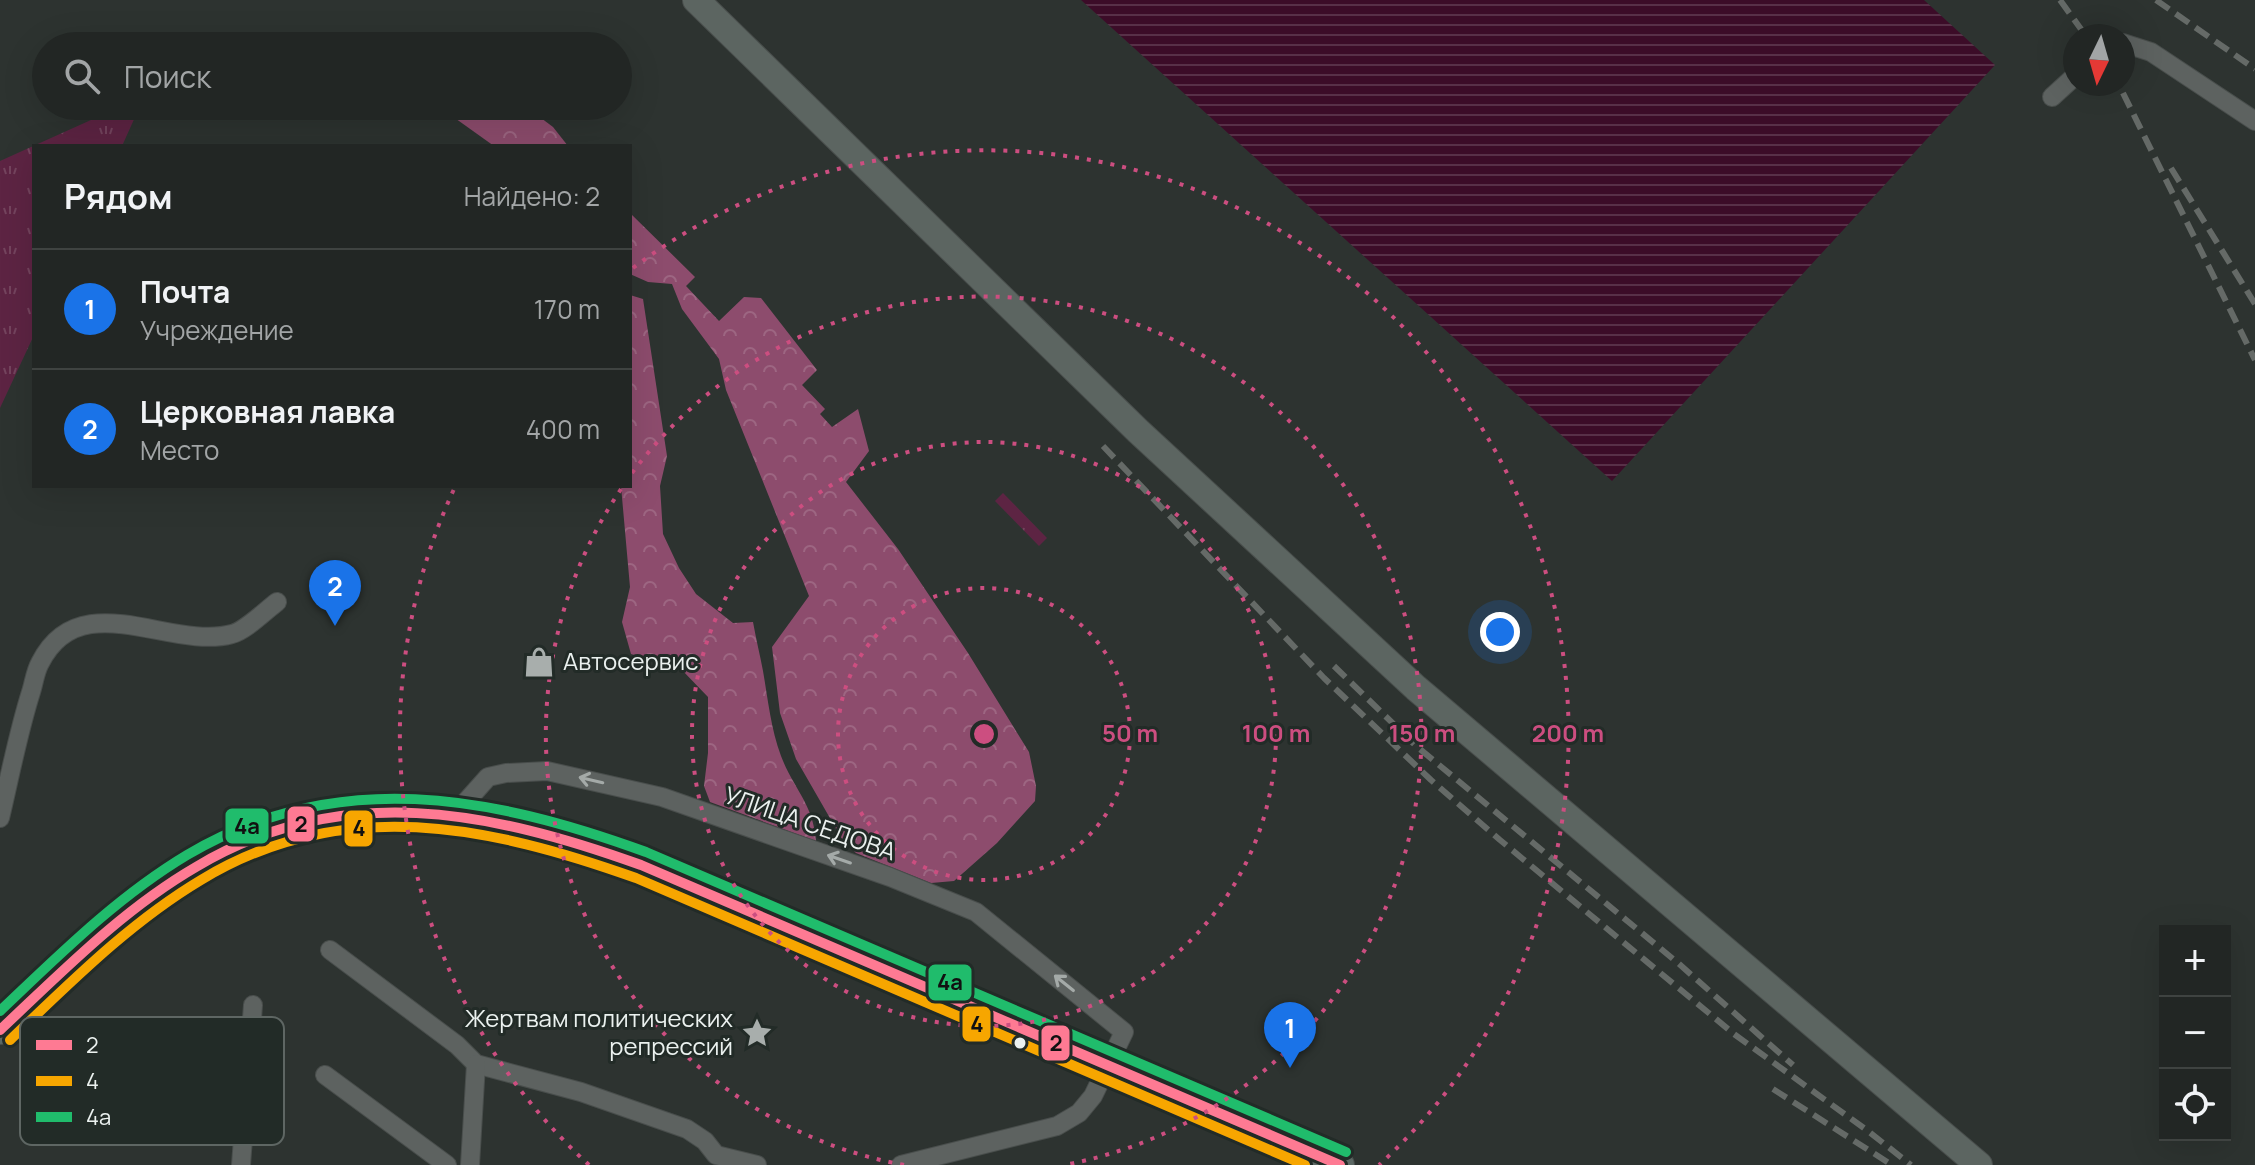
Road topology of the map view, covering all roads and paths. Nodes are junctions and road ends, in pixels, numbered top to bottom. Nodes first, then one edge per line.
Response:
1 (696, 0) edge
2 (2135, 47) edge
3 (2063, 87) edge
4 (2052, 97) dead end
5 (2255, 121) edge
6 (277, 602) dead end
7 (455, 814) junction
8 (0, 818) edge
9 (330, 950) dead end
10 (253, 1005) dead end
11 (252, 1017) edge
12 (0, 1030) edge
13 (476, 1064) junction
14 (1108, 1066) junction
15 (325, 1075) dead end
16 (242, 1145) edge
17 (716, 1160) edge
18 (241, 1165) edge
19 (447, 1165) edge
20 (470, 1165) edge
21 (757, 1165) edge
22 (901, 1165) edge
23 (1340, 1165) edge
24 (1979, 1165) edge

1 - 24 street
2 - 5 street
3 - 4 street
6 - 8 street
7 - 12 main road
7 - 14 main road
14 -> 7 street, УЛИЦА СЕДОВА
9 - 13 street
10 - 11 street
13 - 17 street
13 - 20 street
14 - 22 street
14 - 23 main road
15 - 19 street
16 - 18 street
17 - 21 street

